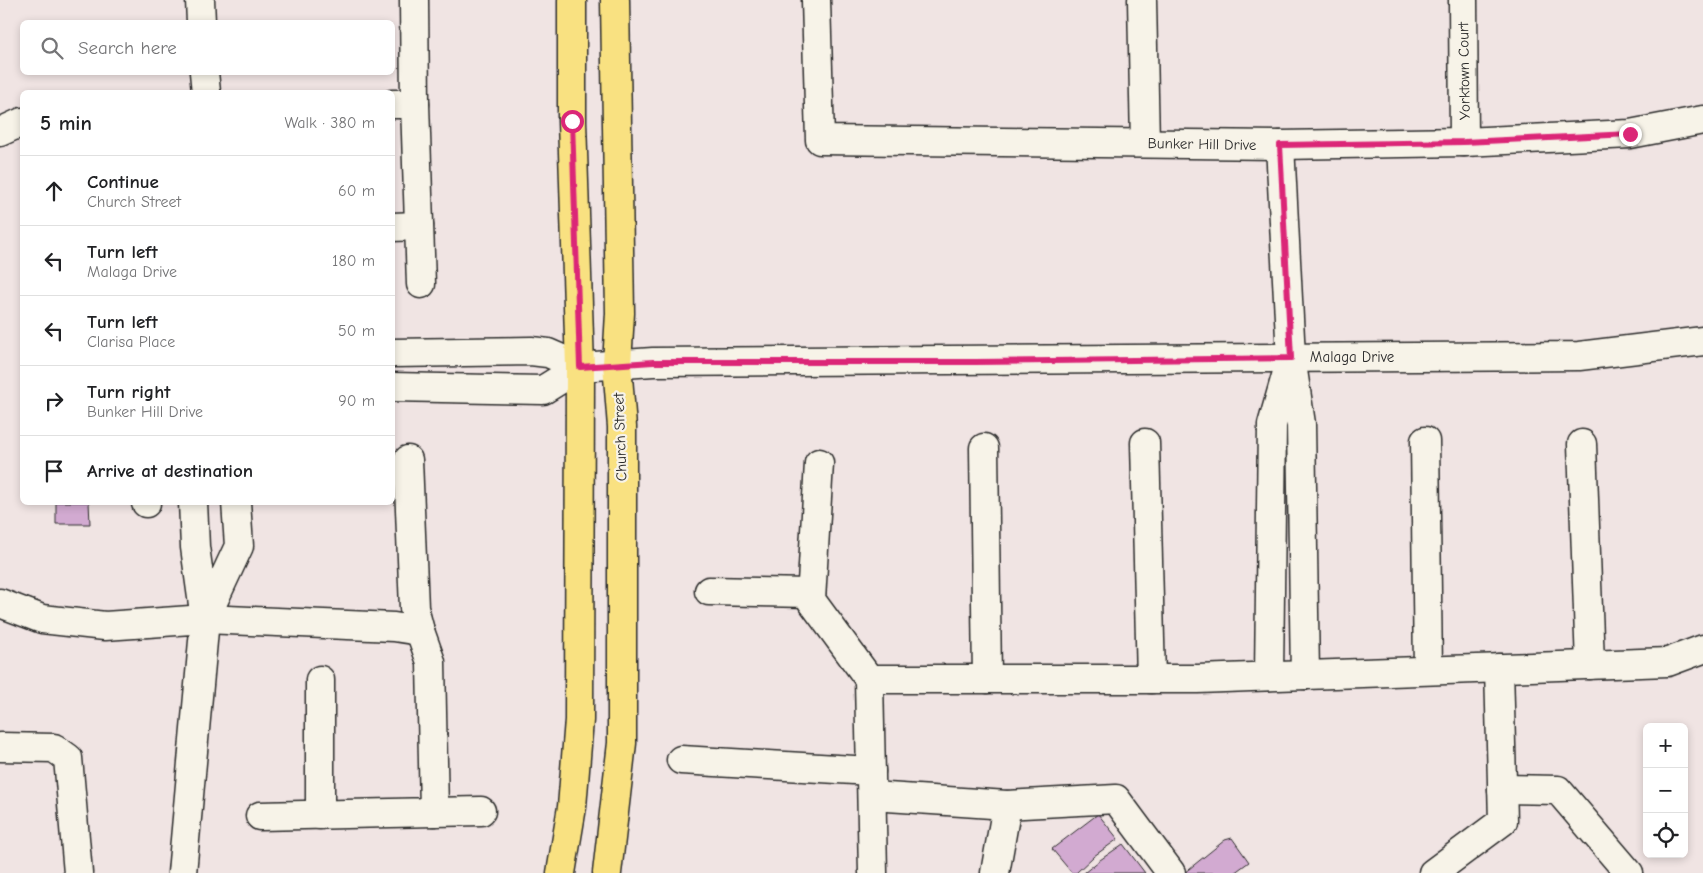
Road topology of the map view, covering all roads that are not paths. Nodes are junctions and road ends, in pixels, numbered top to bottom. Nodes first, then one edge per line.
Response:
1 (200, 0) edge
2 (414, 0) edge
3 (572, 0) edge
4 (615, 0) edge
5 (816, 0) edge
6 (1142, 0) edge
7 (1463, 0) edge
8 (201, 20) edge
9 (204, 75) edge
10 (206, 90) edge
11 (404, 104) edge
12 (1703, 120) edge
13 (20, 123) edge
14 (0, 132) edge
15 (1464, 142) junction
16 (1145, 143) junction
17 (1280, 145) junction
18 (406, 226) edge
19 (421, 284) dead end
20 (1703, 341) edge
21 (395, 353) edge
22 (1291, 358) junction
23 (617, 364) junction
24 (580, 367) junction
25 (395, 386) edge
26 (1425, 441) dead end
27 (1145, 443) dead end
28 (1582, 444) dead end
29 (984, 448) dead end
30 (408, 460) dead end
31 (820, 463) dead end
32 (194, 505) edge
33 (236, 505) edge
34 (709, 591) dead end
35 (811, 593) junction
36 (0, 603) edge
37 (205, 619) junction
38 (420, 631) junction
39 (1701, 653) edge
40 (1590, 665) junction
41 (1499, 668) junction
42 (1428, 670) junction
43 (1305, 675) junction
44 (1269, 676) junction
45 (869, 679) junction
46 (987, 679) junction
47 (1151, 679) junction
48 (320, 680) dead end
49 (0, 747) edge
50 (681, 760) dead end
51 (872, 783) junction
52 (1502, 789) junction
53 (1007, 805) junction
54 (481, 811) dead end
55 (434, 812) junction
56 (320, 815) junction
57 (260, 816) dead end
58 (78, 873) edge
59 (182, 873) edge
60 (562, 873) edge
61 (607, 873) edge
62 (873, 873) edge
63 (995, 873) edge
64 (1171, 873) edge
65 (1433, 873) edge
66 (1629, 873) edge

1 - 8 street
2 - 11 street
3 - 24 main road
4 - 23 main road, Church Street
5 - 16 street, Bunker Hill Drive
6 - 16 street
7 - 15 street, Yorktown Court
9 - 10 street
11 - 18 street
12 - 15 street, Bunker Hill Drive
13 - 14 street
15 - 17 street, Bunker Hill Drive
16 - 17 street, Bunker Hill Drive
17 - 22 street
18 - 19 street
20 - 22 street, Malaga Drive
21 - 24 street
22 - 23 street, Malaga Drive
22 - 43 street
22 - 44 street
23 - 24 street, Malaga Drive
23 - 61 main road, Church Street
24 - 25 street
24 - 60 main road
26 - 42 street
27 - 47 street
28 - 40 street
29 - 46 street
30 - 38 street
31 - 35 street
32 - 37 street
33 - 37 street
34 - 35 street
35 - 45 street
36 - 37 street
37 - 38 street
37 - 59 street
38 - 55 street
39 - 40 street
40 - 41 street
41 - 42 street
41 - 52 street
42 - 43 street
43 - 44 street
44 - 47 street
45 - 46 street
45 - 51 street
46 - 47 street
48 - 56 street
49 - 58 street
50 - 51 street
51 - 53 street
51 - 62 street
52 - 65 street
52 - 66 street
53 - 63 street
53 - 64 street
54 - 55 street
55 - 56 street
56 - 57 street

